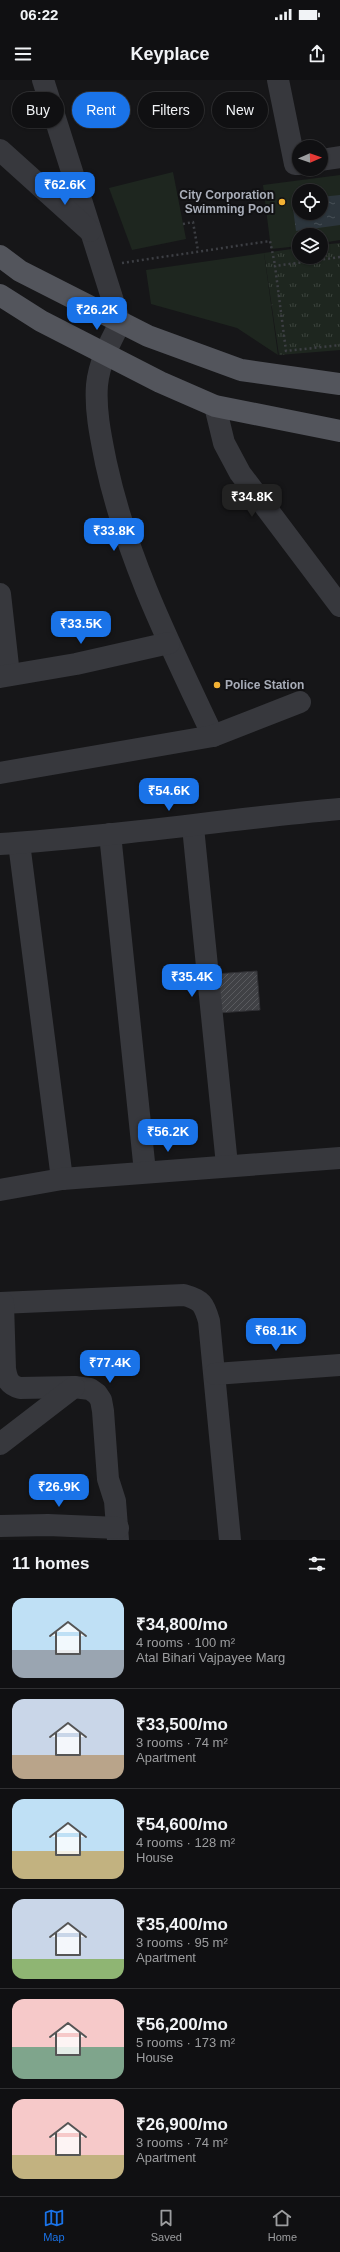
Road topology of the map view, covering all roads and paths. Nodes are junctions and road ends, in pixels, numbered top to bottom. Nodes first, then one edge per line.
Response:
1 (44, 80) edge
2 (278, 80) edge
3 (0, 150) edge
4 (292, 154) edge
5 (340, 157) edge
6 (328, 159) edge
7 (184, 224) dead end
8 (91, 232) junction
9 (198, 251) junction
10 (0, 256) edge
11 (340, 257) edge
12 (102, 266) junction
13 (275, 266) junction
14 (0, 295) edge
15 (120, 323) junction
16 (340, 345) edge
17 (105, 353) junction
18 (340, 384) edge
19 (215, 406) junction
20 (340, 431) edge
21 (0, 594) edge
22 (340, 606) edge
23 (169, 643) junction
24 (4, 676) edge
25 (300, 702) dead end
26 (213, 736) junction
27 (0, 773) edge
28 (340, 810) edge
29 (193, 827) junction
30 (110, 834) junction
31 (9, 843) edge
32 (340, 1158) edge
33 (227, 1165) junction
34 (145, 1172) junction
35 (62, 1179) junction
36 (0, 1190) edge
37 (2, 1303) edge
38 (340, 1365) edge
39 (215, 1374) junction
40 (74, 1387) junction
41 (0, 1444) edge
42 (0, 1526) edge
43 (118, 1534) edge
44 (230, 1540) edge

1 - 8 street
2 - 4 street
3 - 8 street
5 - 6 street
7 - 9 path
8 - 12 street
9 - 12 path
9 - 13 path
10 - 15 main road
11 - 13 path
12 - 15 street
13 - 16 path
14 - 17 main road
15 - 17 street
15 - 18 main road
17 - 19 main road
17 - 23 street
19 - 20 main road
19 - 22 street
21 - 24 street
23 - 24 street
23 - 26 street
25 - 26 street
26 - 27 street
28 - 29 street
29 - 30 street
29 - 33 street
30 - 31 street
30 - 34 street
31 - 35 street
32 - 33 street
33 - 34 street
34 - 35 street
35 - 36 street
37 - 39 street
37 - 40 street
38 - 39 street
39 - 44 street
40 - 41 street
40 - 43 street
42 - 43 street

